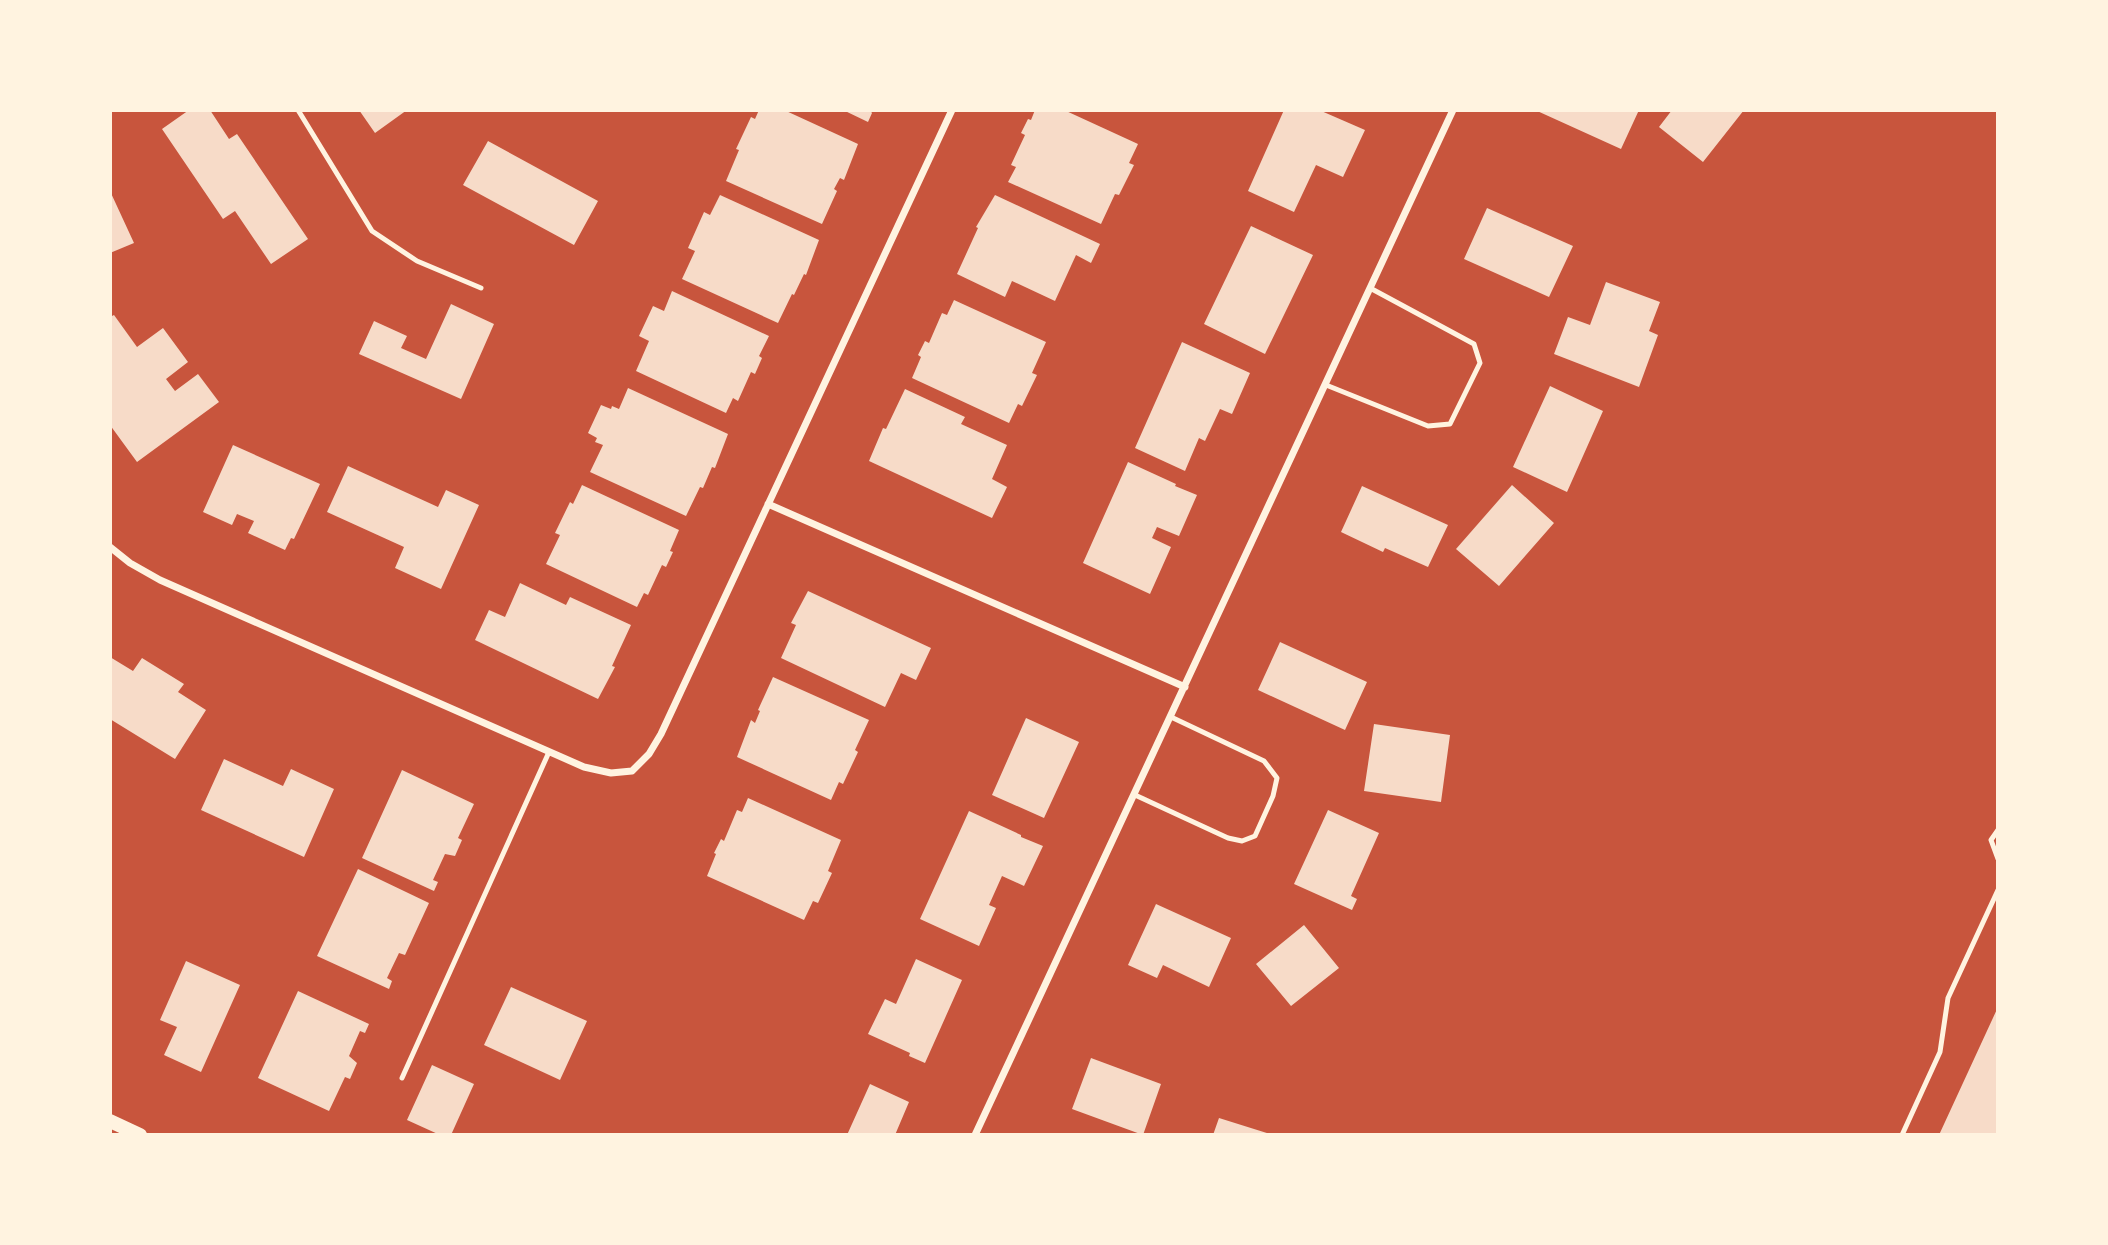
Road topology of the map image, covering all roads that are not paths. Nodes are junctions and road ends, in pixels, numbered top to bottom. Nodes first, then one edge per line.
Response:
1 (298, 110) edge
2 (952, 110) edge
3 (1453, 110) edge
4 (481, 288) dead end
5 (1370, 288) junction
6 (1326, 385) junction
7 (768, 504) junction
8 (110, 547) edge
9 (1185, 687) junction
10 (1171, 717) junction
11 (549, 752) junction
12 (1135, 795) junction
13 (1998, 830) edge
14 (1998, 859) edge
15 (1998, 890) edge
16 (402, 1078) dead end
17 (110, 1121) edge
18 (140, 1135) edge
19 (975, 1135) edge
20 (1902, 1135) edge

1 - 4 lane
2 - 7 street
3 - 5 street
5 - 6 street
5 - 6 lane
6 - 9 street
7 - 9 street
7 - 11 street
8 - 11 street
9 - 10 street
10 - 12 street
10 - 12 lane
11 - 16 lane
12 - 19 street
13 - 14 lane
15 - 20 lane
17 - 18 main road

